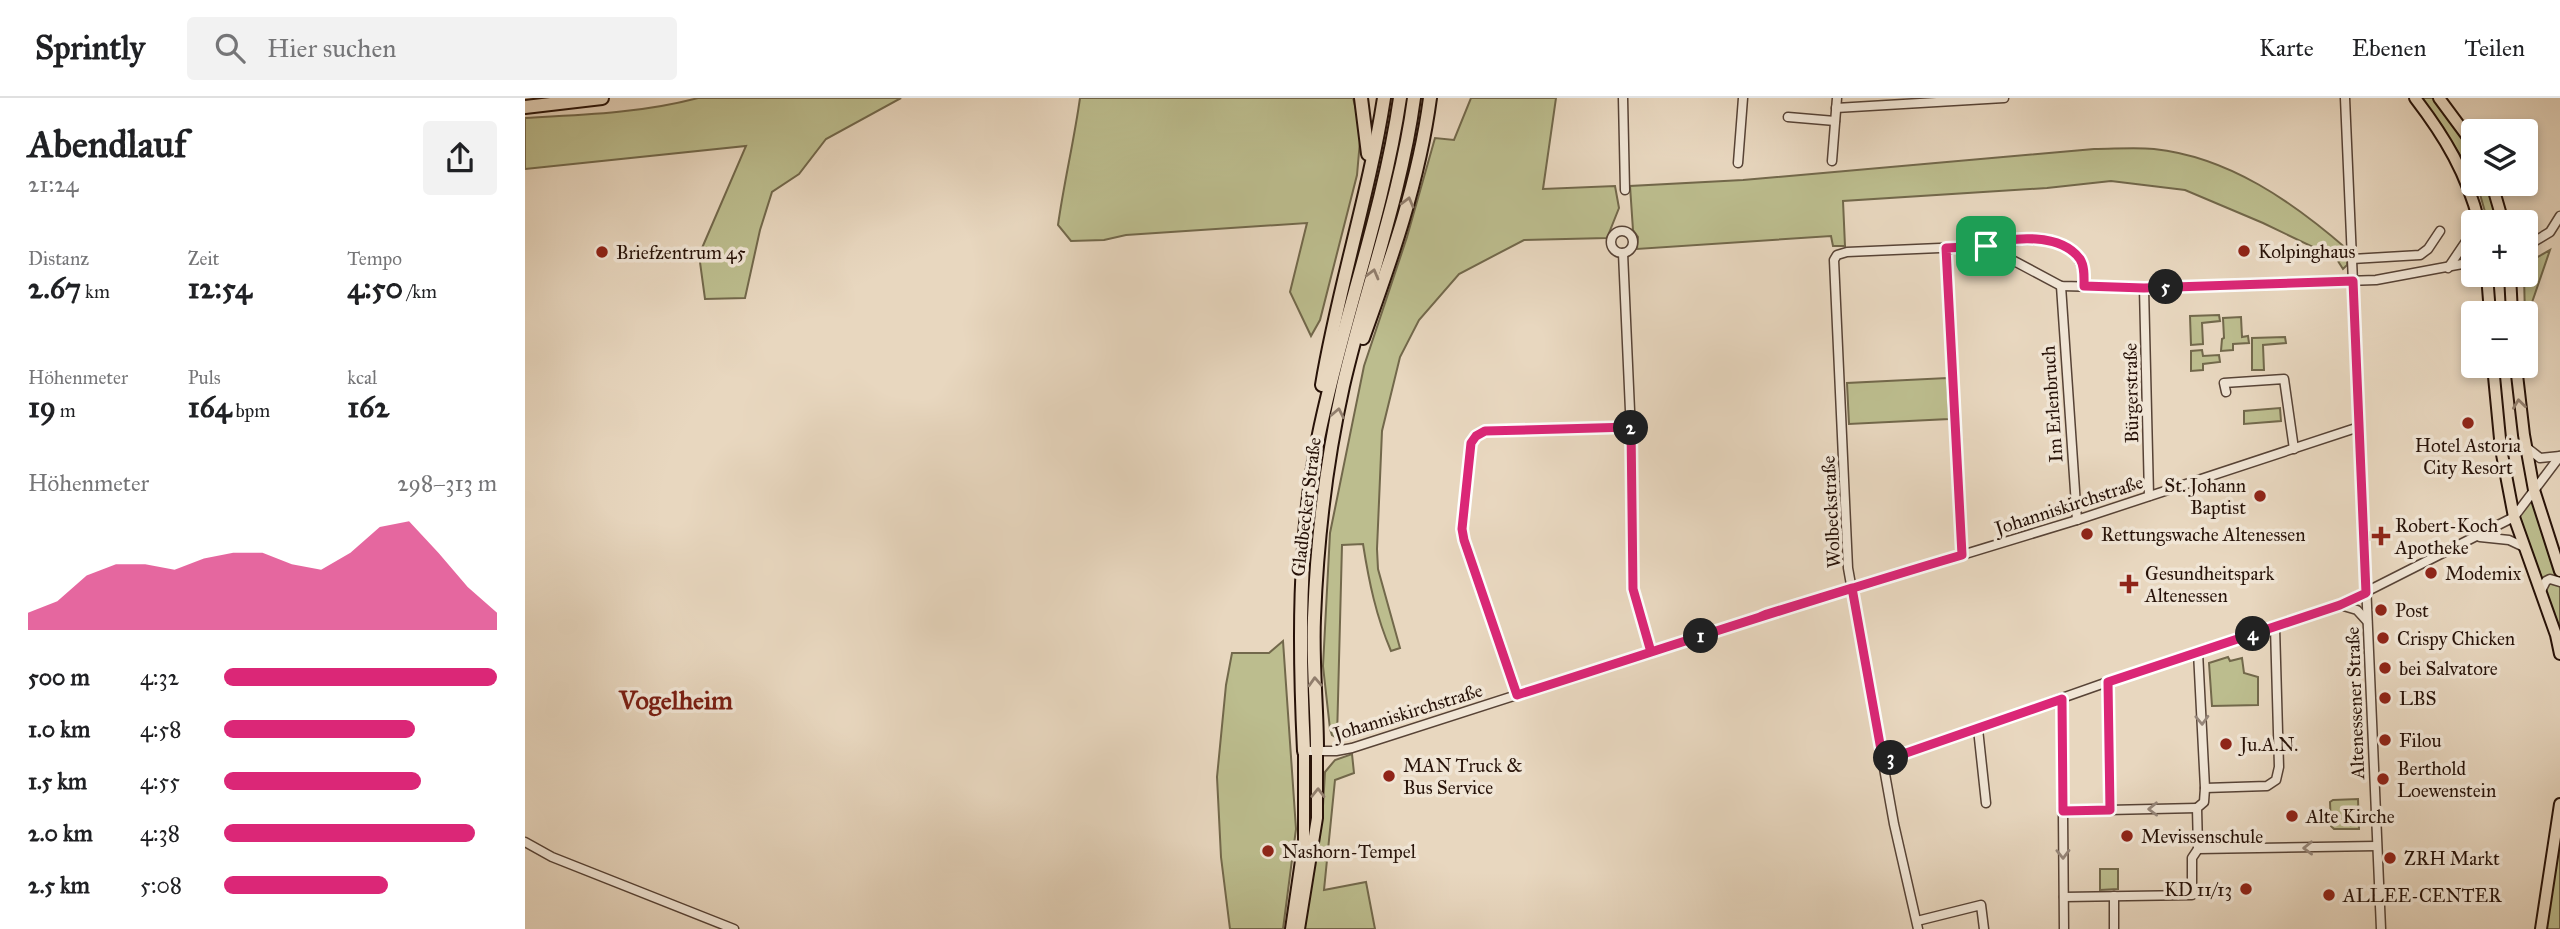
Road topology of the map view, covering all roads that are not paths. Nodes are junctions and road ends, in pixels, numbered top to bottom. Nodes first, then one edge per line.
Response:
1 (602, 98) edge
2 (1361, 98) edge
3 (1384, 98) edge
4 (1400, 98) edge
5 (1415, 98) edge
6 (1430, 98) edge
7 (1436, 98) edge
8 (1623, 98) edge
9 (1743, 98) edge
10 (1837, 98) edge
11 (2004, 98) edge
12 (2415, 98) edge
13 (2439, 98) edge
14 (2345, 100) edge
15 (525, 107) edge
16 (1836, 108) junction
17 (1788, 117) dead end
18 (1835, 121) junction
19 (1426, 125) junction
20 (2461, 128) edge
21 (1832, 161) dead end
22 (1738, 163) dead end
23 (1625, 190) dead end
24 (1361, 206) junction
25 (2476, 210) edge
26 (2560, 216) edge
27 (2440, 231) dead end
28 (2538, 239) edge
29 (1986, 246) junction
30 (1946, 248) junction
31 (2461, 249) edge
32 (1623, 253) dead end
33 (2352, 258) junction
34 (2461, 265) edge
35 (2448, 268) junction
36 (2353, 281) junction
37 (2061, 286) junction
38 (2084, 286) junction
39 (2144, 288) junction
40 (2494, 378) edge
41 (2517, 378) edge
42 (1343, 387) junction
43 (2227, 392) dead end
44 (1631, 427) junction
45 (2359, 427) junction
46 (1318, 440) junction
47 (2526, 447) junction
48 (2294, 449) junction
49 (2560, 456) edge
50 (2535, 490) junction
51 (2149, 496) junction
52 (2514, 517) junction
53 (2077, 520) junction
54 (2477, 537) junction
55 (2524, 547) junction
56 (1962, 555) junction
57 (2560, 571) edge
58 (2560, 582) edge
59 (1852, 588) junction
60 (2541, 591) junction
61 (2366, 593) junction
62 (2340, 605) junction
63 (2367, 621) junction
64 (2276, 627) junction
65 (1651, 652) junction
66 (2198, 652) junction
67 (2560, 654) edge
68 (2108, 682) junction
69 (1517, 695) junction
70 (2062, 699) junction
71 (1978, 729) junction
72 (1311, 750) junction
73 (1883, 761) junction
74 (2205, 788) junction
75 (1986, 803) dead end
76 (2560, 804) edge
77 (2197, 808) junction
78 (2110, 810) junction
79 (2063, 811) junction
80 (525, 842) edge
81 (2376, 846) junction
82 (2198, 849) junction
83 (2114, 896) junction
84 (2064, 897) junction
85 (1917, 925) edge
86 (734, 929) edge
87 (1291, 929) edge
88 (1300, 929) edge
89 (1984, 929) edge
90 (2064, 929) edge
91 (2114, 929) edge
92 (2381, 929) edge
93 (2541, 929) edge

1 - 15 highway
2 - 24 highway
3 - 24 highway
4 - 46 highway, Gladbecker Straße
42 -> 5 highway, Gladbecker Straße
6 - 19 highway
7 - 19 highway
8 - 23 street
9 - 22 street
10 - 16 street
11 - 16 street
12 - 25 main road
13 - 20 main road
14 - 33 street, Altenessener Straße
16 - 18 street
17 - 18 street
18 - 21 street
42 -> 19 highway
24 - 46 highway
26 - 28 street
27 - 33 street
29 - 30 street
29 - 37 street
29 - 38 street
30 - 56 street
30 - 59 street, Wolbeckstraße
31 - 35 street
32 - 44 street
33 - 36 street, Altenessener Straße
34 - 35 street
35 - 36 street
36 - 39 street
36 - 45 street, Altenessener Straße
37 - 38 street
37 - 53 street, Im Erlenbruch
38 - 39 street
39 - 51 street, Bürgerstraße
40 - 52 main road
47 -> 41 main road
72 -> 42 highway, Gladbecker Straße
43 - 48 street
44 - 65 street
44 - 69 street
45 - 48 street, Johanniskirchstraße
45 - 61 street, Altenessener Straße
46 - 72 highway, Gladbecker Straße
47 - 49 street
47 - 50 main road
48 - 51 street, Johanniskirchstraße
49 - 50 street
50 - 52 street
50 - 57 main road
51 - 53 street, Johanniskirchstraße
52 - 54 street
52 - 55 main road
53 - 56 street, Johanniskirchstraße
54 - 55 street
54 - 61 street
55 - 60 main road
56 - 59 street, Johanniskirchstraße
58 - 60 street
59 - 65 street, Johanniskirchstraße
59 - 73 street, Wolbeckstraße
60 - 67 main road
61 - 62 street
61 - 63 street, Altenessener Straße
62 - 63 street
62 - 64 street
63 - 81 street, Altenessener Straße
64 - 66 street
64 - 74 street
65 - 69 street, Johanniskirchstraße
66 - 68 street
66 -> 74 street
68 - 70 street
68 - 78 street
69 - 72 street, Johanniskirchstraße
70 - 71 street
70 - 79 street
71 - 73 street
71 - 75 street
72 - 87 main road, Gladbecker Straße
88 -> 72 main road, Gladbecker Straße
73 - 85 street, Wolbeckstraße
74 - 77 street
76 - 93 main road
77 -> 78 street
77 - 82 street
78 - 79 street
79 -> 84 street
80 - 86 street
81 -> 82 street
81 - 92 street, Altenessener Straße
82 - 83 street
83 - 84 street
83 - 91 street
84 - 90 street
85 - 89 street

